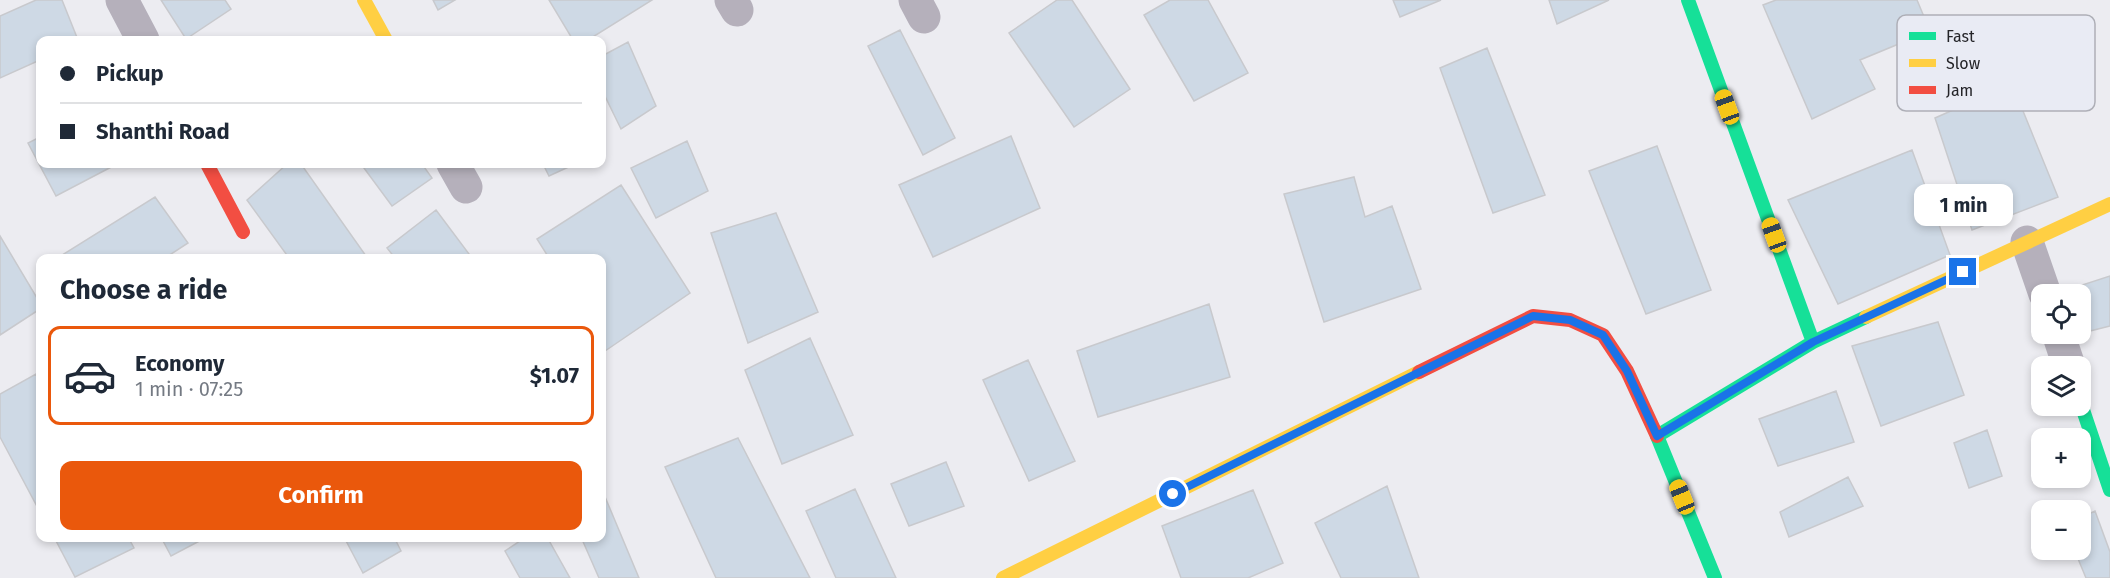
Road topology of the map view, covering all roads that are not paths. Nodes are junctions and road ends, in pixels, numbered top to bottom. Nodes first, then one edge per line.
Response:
1 (122, 0) edge
2 (364, 0) edge
3 (1688, 0) edge
4 (141, 36) edge
5 (384, 36) edge
6 (209, 168) edge
7 (2110, 204) edge
8 (243, 232) dead end
9 (2027, 242) junction
10 (2042, 284) edge
11 (1813, 342) junction
12 (2085, 416) edge
13 (1657, 436) junction
14 (2110, 490) edge
15 (1003, 578) edge
16 (1715, 578) edge

1 - 4 street
2 - 5 street
3 - 11 street
6 - 8 street
7 - 9 street
9 - 10 street
9 - 11 street
11 - 13 street
12 - 14 street
13 - 15 street
13 - 16 street

